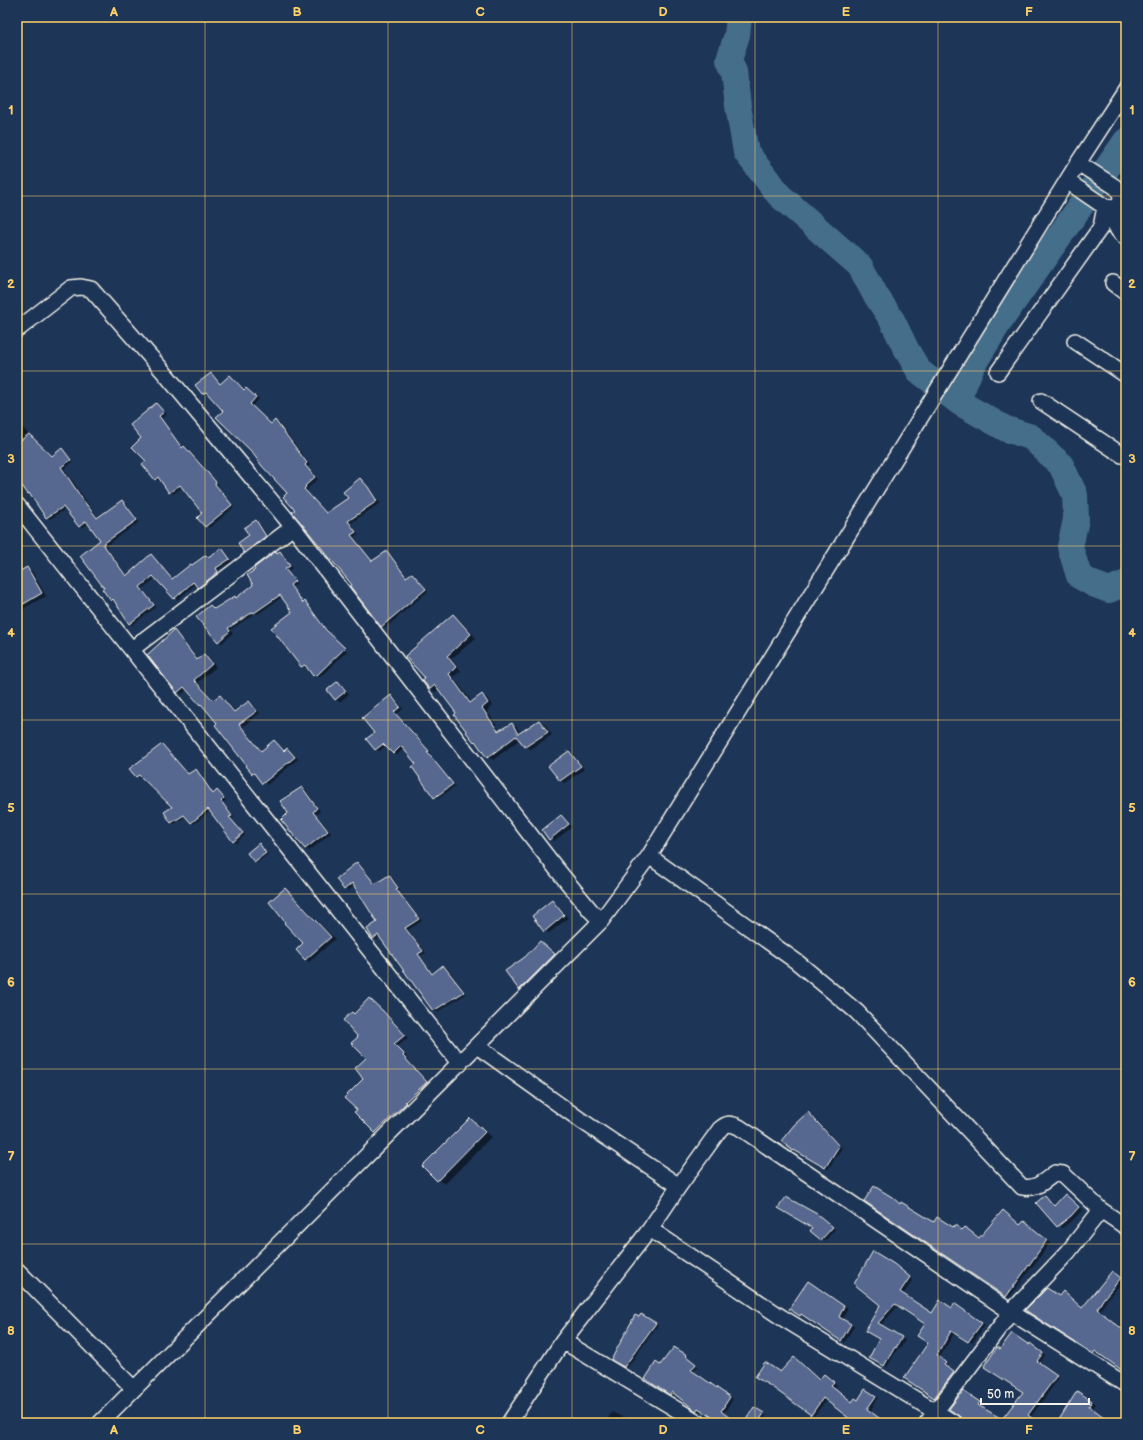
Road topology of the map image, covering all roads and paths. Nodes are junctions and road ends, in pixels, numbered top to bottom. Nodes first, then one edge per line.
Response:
1 (1126, 89) edge
2 (1078, 163) junction
3 (1067, 181) junction
4 (1117, 203) edge
5 (1126, 238) edge
6 (1113, 283) dead end
7 (1126, 293) edge
8 (17, 330) edge
9 (1075, 341) dead end
10 (998, 372) dead end
11 (1126, 374) edge
12 (1041, 401) dead end
13 (1125, 454) edge
14 (17, 505) edge
15 (293, 527) junction
16 (132, 649) junction
17 (649, 856) junction
18 (601, 921) junction
19 (477, 1046) junction
20 (460, 1064) junction
21 (679, 1186) junction
22 (1101, 1210) junction
23 (1126, 1227) edge
24 (650, 1229) junction
25 (17, 1270) edge
26 (1011, 1312) junction
27 (563, 1341) junction
28 (1126, 1385) edge
29 (134, 1389) junction
30 (931, 1417) edge
31 (100, 1423) edge
32 (509, 1423) edge
33 (699, 1423) edge
34 (954, 1423) edge

1 - 2 street
2 - 3 street
2 - 4 street
3 - 4 street
3 - 17 street
4 - 5 street
4 - 10 street
6 - 7 street
8 - 15 street
9 - 11 street
12 - 13 street
14 - 16 street
15 - 16 street
15 - 18 street
16 - 20 street
17 - 18 street
17 - 22 street
18 - 19 street
19 - 20 street
19 - 21 street
20 - 29 street
21 - 24 street
21 - 26 street
22 - 23 street
22 - 26 street
24 - 27 street
24 - 30 street
25 - 29 street
26 - 28 street
26 - 30 street
27 - 32 street
27 - 33 street
29 - 31 street
30 - 34 street

